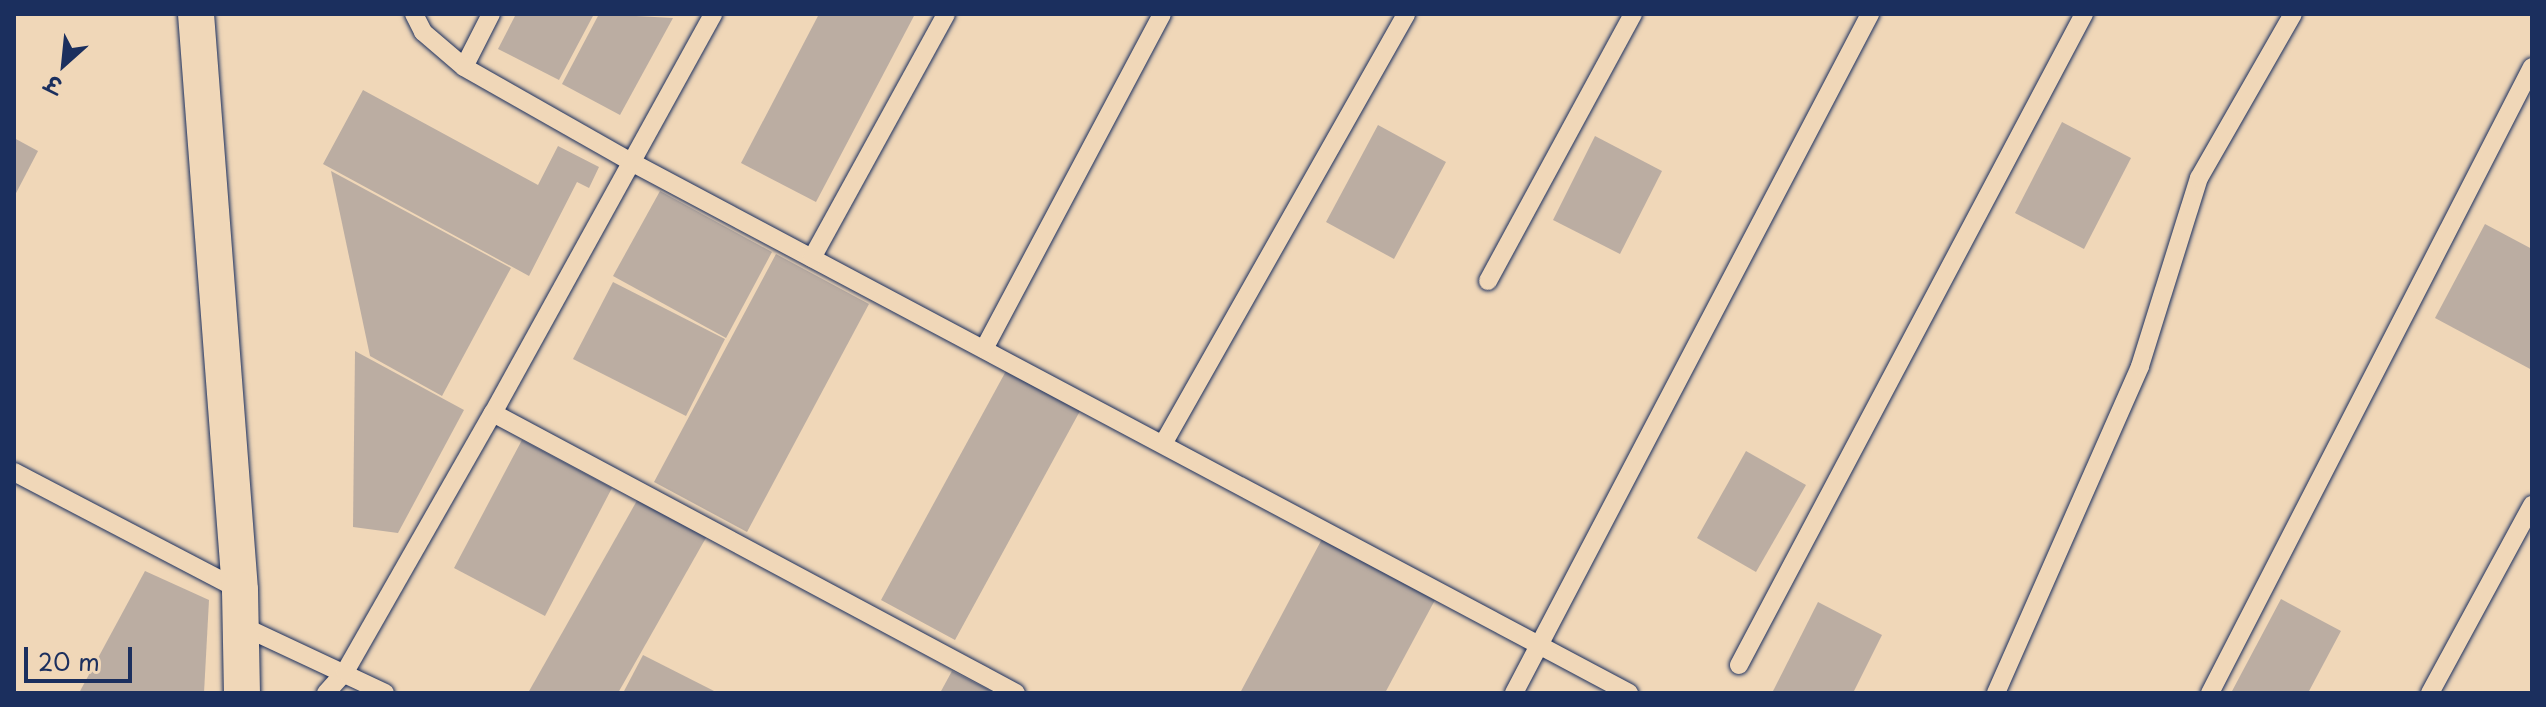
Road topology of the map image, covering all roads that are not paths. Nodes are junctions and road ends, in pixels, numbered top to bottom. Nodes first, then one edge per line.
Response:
1 (196, 14) edge
2 (414, 14) edge
3 (491, 14) edge
4 (713, 14) edge
5 (946, 14) edge
6 (1162, 14) edge
7 (1406, 14) edge
8 (1633, 14) edge
9 (1870, 14) edge
10 (2084, 14) edge
11 (2293, 14) edge
12 (464, 67) junction
13 (2532, 67) edge
14 (635, 164) junction
15 (812, 258) junction
16 (1488, 281) dead end
17 (984, 349) junction
18 (493, 413) junction
19 (1163, 444) junction
20 (14, 472) edge
21 (2532, 505) edge
22 (240, 607) junction
23 (1537, 646) junction
24 (1739, 665) dead end
25 (345, 672) junction
26 (242, 693) edge
27 (326, 693) edge
28 (385, 693) edge
29 (1016, 693) edge
30 (1514, 693) edge
31 (1629, 693) edge
32 (1996, 693) edge
33 (2210, 693) edge
34 (2430, 693) edge

1 - 22 street
2 - 12 lane
3 - 12 lane
4 - 14 lane
5 - 15 lane
6 - 17 lane
7 - 19 lane
8 - 16 lane
9 - 23 lane
10 - 24 lane
11 - 32 lane
12 - 14 lane
13 - 33 lane
14 - 15 lane
14 - 18 lane
15 - 17 lane
17 - 19 lane
18 - 25 lane
18 - 29 lane
19 - 23 lane
20 - 22 lane
21 - 34 lane
22 - 25 lane
22 - 26 street
23 - 30 lane
23 - 31 lane
25 - 27 lane
25 - 28 lane

